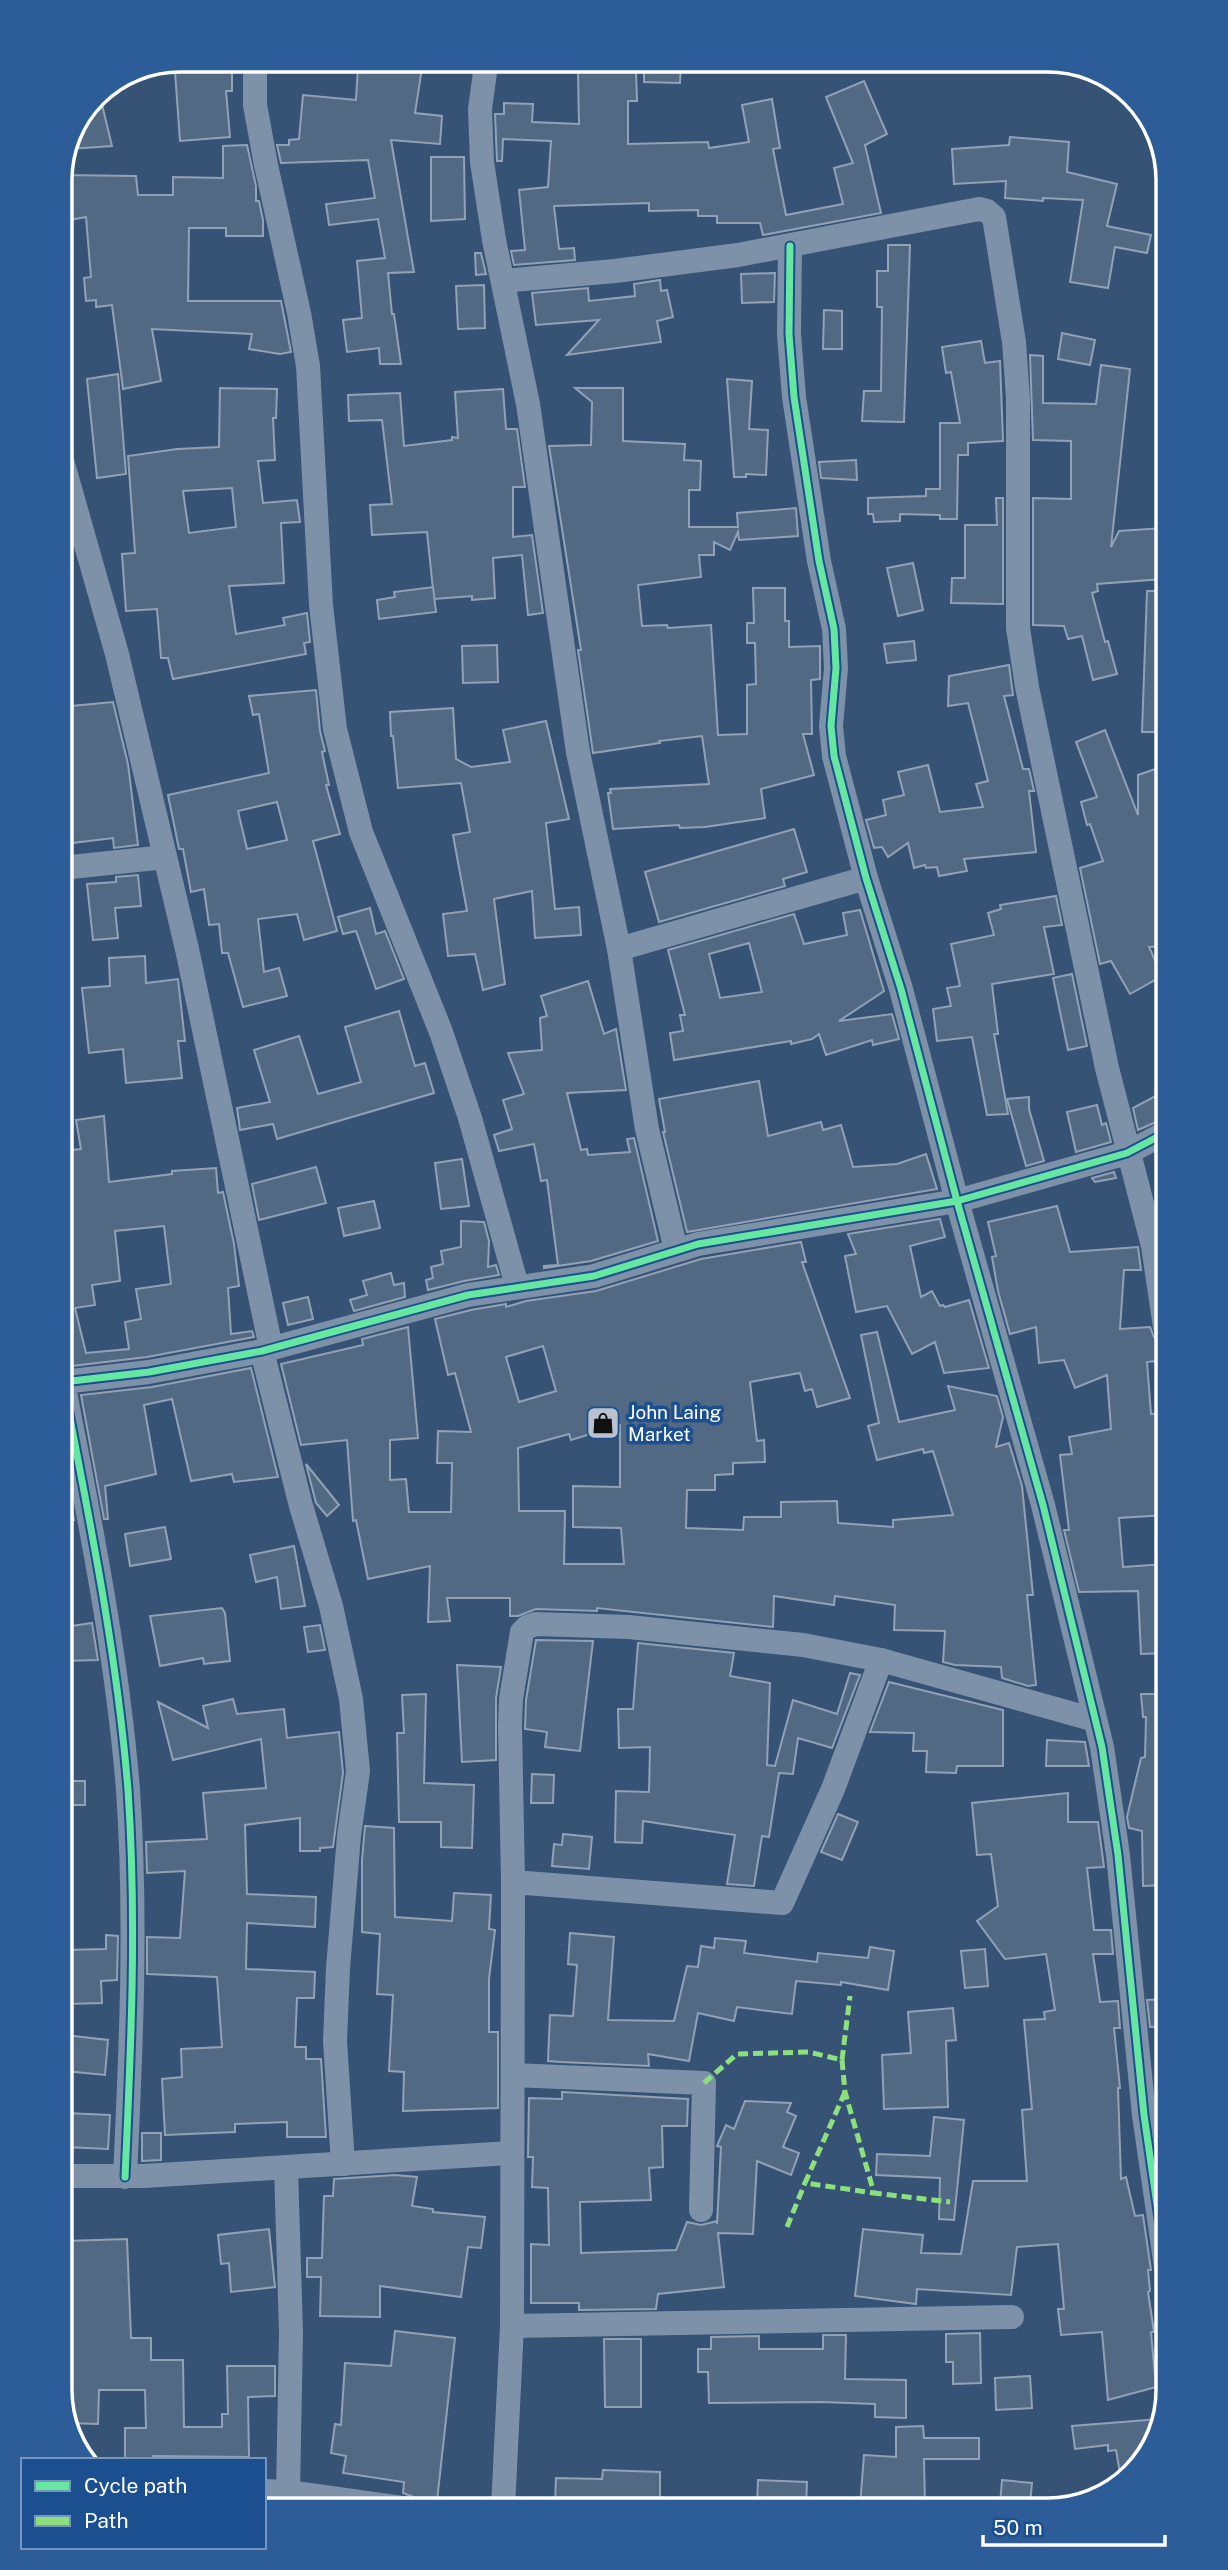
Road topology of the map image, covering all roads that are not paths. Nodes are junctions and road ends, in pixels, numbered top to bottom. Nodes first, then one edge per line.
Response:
1 (255, 72) edge
2 (485, 72) edge
3 (790, 246) junction
4 (503, 281) junction
5 (72, 496) edge
6 (165, 857) junction
7 (72, 867) edge
8 (866, 878) junction
9 (619, 949) junction
10 (1156, 1138) edge
11 (1127, 1153) junction
12 (957, 1201) junction
13 (676, 1250) junction
14 (1156, 1266) edge
15 (517, 1286) junction
16 (267, 1350) junction
17 (72, 1381) edge
18 (72, 1430) edge
19 (881, 1660) junction
20 (1095, 1720) junction
21 (513, 1882) junction
22 (513, 2075) junction
23 (512, 2153) junction
24 (343, 2164) junction
25 (286, 2168) junction
26 (72, 2176) edge
27 (125, 2177) junction
28 (1156, 2198) edge
29 (701, 2210) dead end
30 (1012, 2317) dead end
31 (512, 2326) junction
32 (276, 2492) edge
33 (323, 2498) edge
34 (503, 2498) edge

1 - 15 street
2 - 4 street
3 - 4 street
3 - 8 street
3 - 11 street
4 - 9 street
5 - 6 street
6 - 7 street
6 - 16 street
8 - 9 street
8 - 12 street
9 - 13 street
10 - 11 street
11 - 12 street
11 - 14 street
12 - 13 street
12 - 20 street
13 - 15 street
15 - 16 street
16 - 17 street
16 - 24 street
18 - 27 street
19 - 20 street
19 - 21 street
19 - 21 street
20 - 28 street
21 - 22 street
22 - 23 street
22 - 29 street
23 - 24 street
23 - 31 street
24 - 25 street
25 - 27 street
25 - 32 street
26 - 27 street
30 - 31 street
31 - 34 street
32 - 33 street

